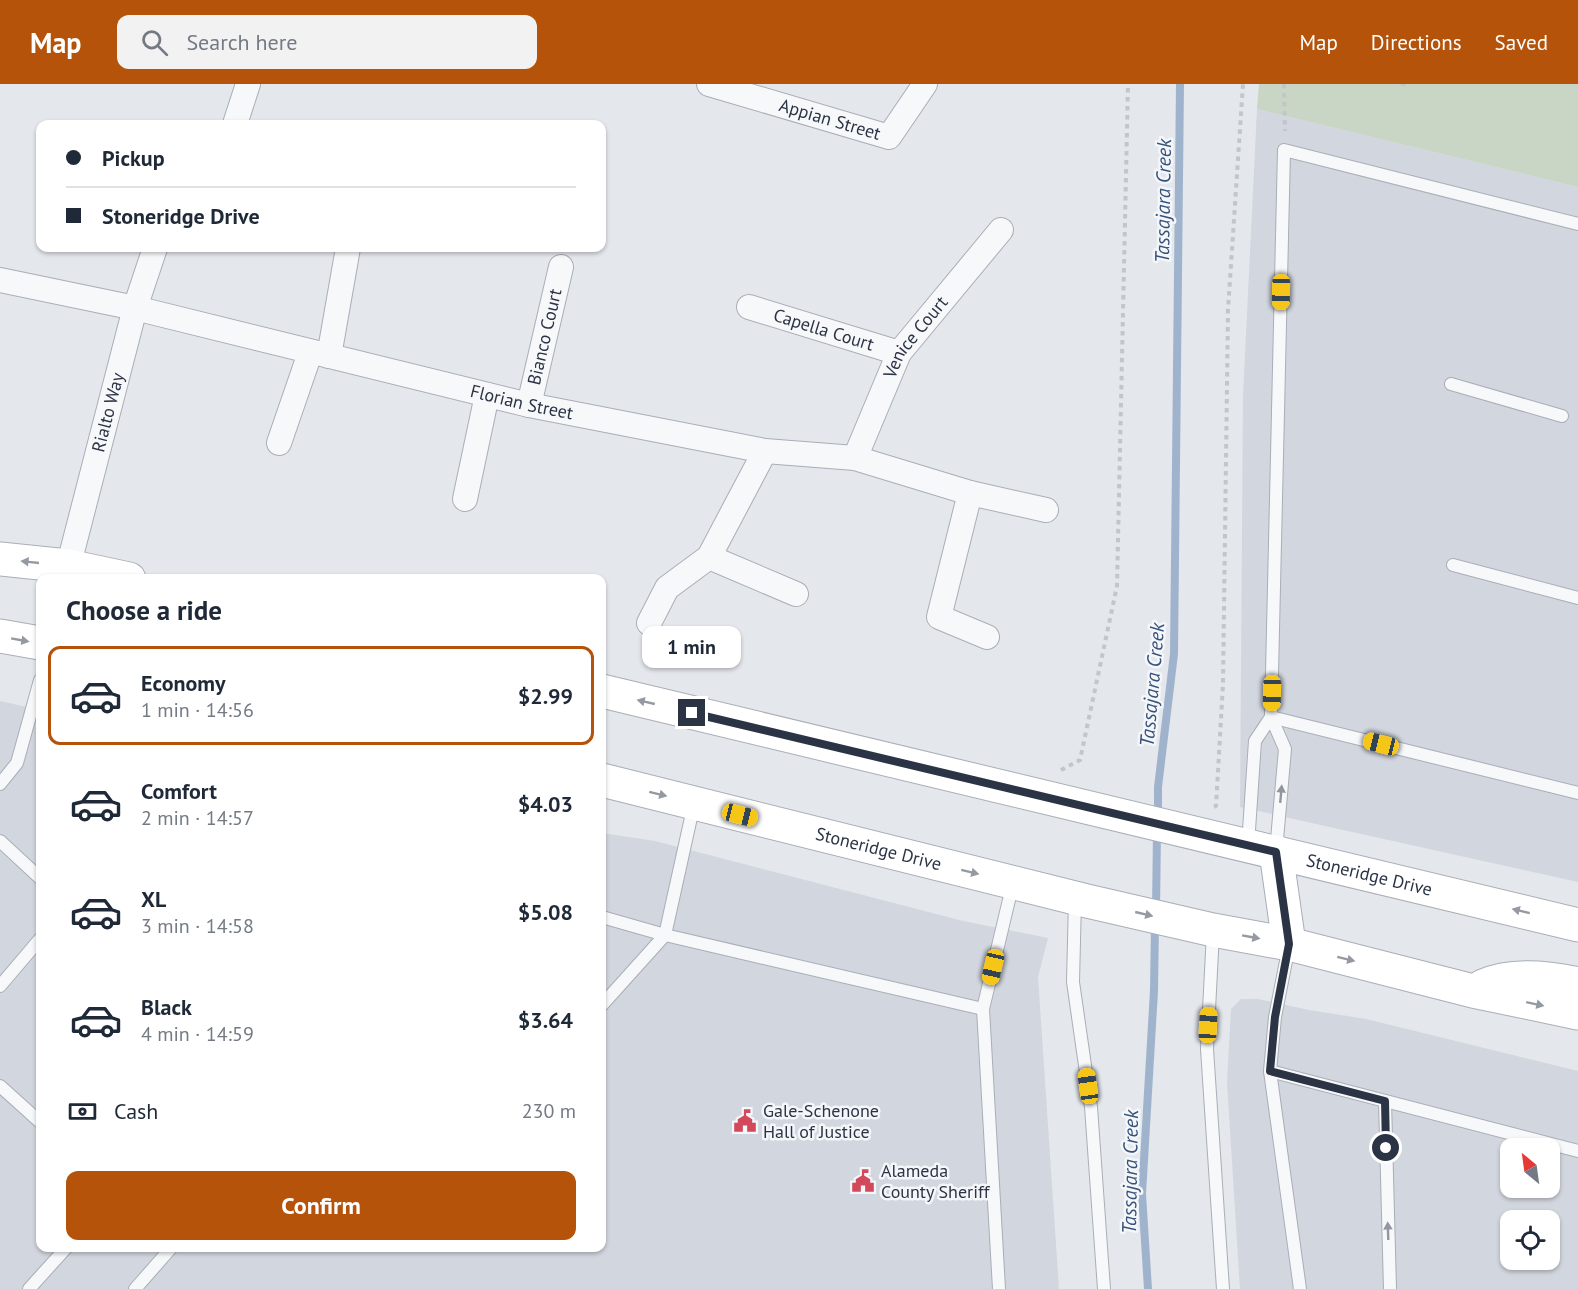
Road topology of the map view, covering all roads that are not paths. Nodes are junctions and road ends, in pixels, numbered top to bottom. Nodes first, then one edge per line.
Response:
1 (248, 84) edge
2 (709, 84) edge
3 (925, 84) edge
4 (236, 120) edge
5 (1578, 224) edge
6 (1001, 230) dead end
7 (154, 252) edge
8 (347, 252) edge
9 (561, 267) dead end
10 (0, 280) edge
11 (749, 307) dead end
12 (135, 308) junction
13 (899, 352) junction
14 (320, 354) junction
15 (1451, 384) dead end
16 (488, 394) junction
17 (529, 405) junction
18 (1562, 416) dead end
19 (279, 443) dead end
20 (765, 451) junction
21 (855, 458) junction
22 (970, 493) junction
23 (465, 499) dead end
24 (1046, 510) dead end
25 (709, 557) junction
26 (0, 559) edge
27 (1453, 565) dead end
28 (66, 573) edge
29 (796, 594) dead end
30 (1578, 598) edge
31 (649, 623) dead end
32 (0, 636) edge
33 (987, 637) dead end
34 (36, 642) edge
35 (606, 692) edge
36 (36, 694) edge
37 (1272, 717) junction
38 (606, 781) edge
39 (0, 784) edge
40 (1578, 793) edge
41 (695, 803) junction
42 (0, 841) edge
43 (1247, 845) junction
44 (36, 874) edge
45 (1013, 883) junction
46 (1081, 900) junction
47 (606, 918) edge
48 (1578, 925) edge
49 (1210, 930) junction
50 (665, 935) junction
51 (36, 944) edge
52 (1289, 944) junction
53 (1578, 984) edge
54 (0, 986) edge
55 (1473, 991) junction
56 (606, 1001) edge
57 (983, 1009) junction
58 (1578, 1013) edge
59 (1270, 1071) junction
60 (0, 1086) edge
61 (1385, 1101) junction
62 (36, 1118) edge
63 (1578, 1151) edge
64 (62, 1252) edge
65 (167, 1252) edge
66 (29, 1289) edge
67 (135, 1289) edge
68 (999, 1289) edge
69 (1104, 1289) edge
70 (1223, 1289) edge
71 (1300, 1289) edge
72 (1390, 1289) edge

1 - 4 street
2 - 3 street, Appian Street
5 - 37 lane
6 - 13 street, Venice Court
7 - 12 street, Rialto Way
8 - 14 street
9 - 17 street, Bianco Court
10 - 12 street, Florian Street
11 - 13 street, Capella Court
12 - 14 street, Florian Street
12 - 28 street, Rialto Way
13 - 21 street, Venice Court
14 - 16 street, Florian Street
14 - 19 street
15 - 18 lane
16 - 17 street, Florian Street
16 - 23 street
17 - 20 street, Florian Street
20 - 21 street, Florian Street
20 - 25 street
21 - 22 street, Florian Street
22 - 24 street, Florian Street
22 - 33 street
25 - 29 street
25 - 31 street
28 -> 26 main road
27 - 30 lane
32 -> 34 main road
43 -> 35 main road, Stoneridge Drive
36 - 39 lane
37 - 40 lane
37 - 43 lane
43 -> 37 lane
38 -> 41 main road, Stoneridge Drive
41 -> 45 main road, Stoneridge Drive
41 - 50 lane
42 - 44 lane
48 -> 43 main road, Stoneridge Drive
43 - 52 main road
45 - 46 main road, Stoneridge Drive
45 - 57 lane
46 -> 49 main road, Stoneridge Drive
46 - 69 lane
47 - 50 lane
49 -> 52 main road, Stoneridge Drive
49 - 70 lane
50 - 56 lane
50 - 57 lane
51 - 54 lane
52 -> 55 main road, Stoneridge Drive
52 - 59 lane
53 - 55 main road
55 -> 58 main road, Stoneridge Drive
57 - 68 lane
59 - 61 lane
59 - 71 lane
60 - 62 lane
61 - 63 lane
72 -> 61 lane
64 - 66 lane
65 - 67 lane

